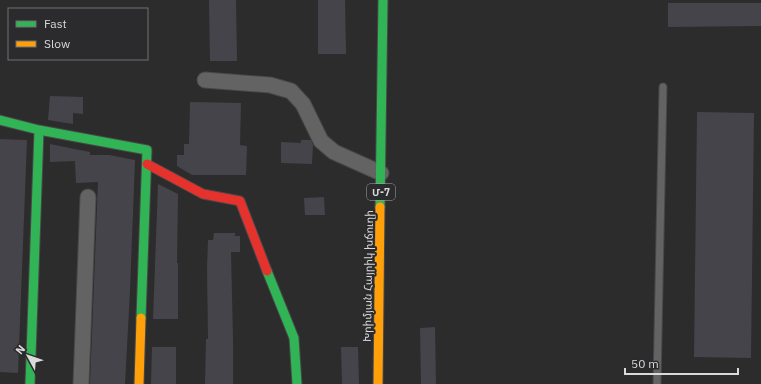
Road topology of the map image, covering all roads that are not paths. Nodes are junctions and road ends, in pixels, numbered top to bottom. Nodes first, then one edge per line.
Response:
1 (383, 0) edge
2 (205, 80) dead end
3 (663, 87) dead end
4 (0, 120) edge
5 (39, 130) junction
6 (147, 164) junction
7 (381, 173) junction
8 (88, 198) dead end
9 (30, 384) edge
10 (81, 384) edge
11 (140, 384) edge
12 (296, 384) edge
13 (378, 384) edge
14 (657, 384) edge

1 - 7 main road, Խրիմյան Հայրիկ խճուղի / Մ-7
2 - 7 street
3 - 14 lane
4 - 5 main road
5 - 6 main road
5 - 9 main road
6 - 11 main road
6 - 12 main road
7 - 13 main road, Խրիմյան Հայրիկ խճուղի / Մ-7
8 - 10 street

